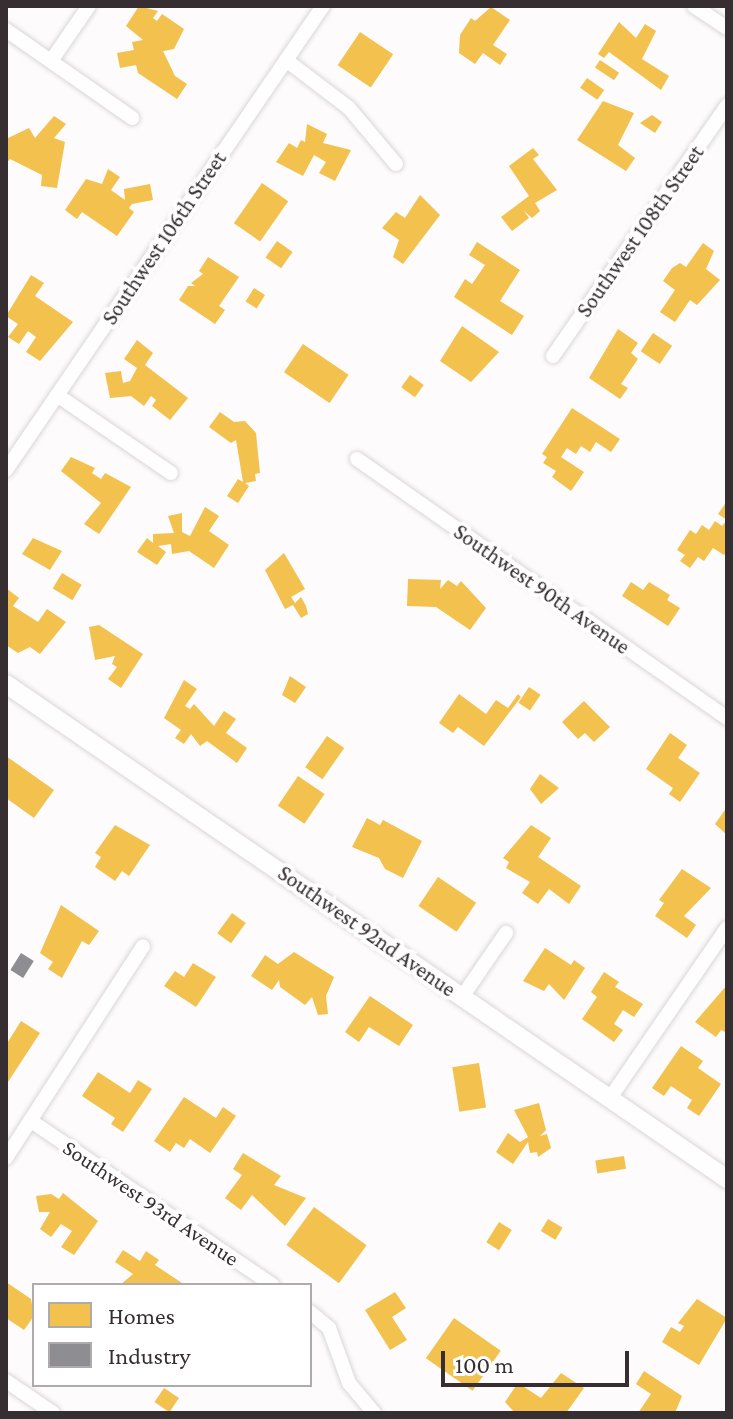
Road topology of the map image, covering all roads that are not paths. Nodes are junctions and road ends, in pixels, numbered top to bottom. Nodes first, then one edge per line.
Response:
1 (89, 6) edge
2 (323, 6) edge
3 (694, 6) edge
4 (727, 28) edge
5 (6, 30) edge
6 (286, 60) junction
7 (51, 61) junction
8 (727, 106) edge
9 (132, 118) dead end
10 (396, 164) dead end
11 (553, 356) dead end
12 (57, 395) junction
13 (357, 459) dead end
14 (6, 470) edge
15 (171, 473) dead end
16 (6, 684) edge
17 (727, 718) edge
18 (727, 928) edge
19 (506, 933) dead end
20 (722, 945) edge
21 (143, 946) dead end
22 (462, 997) junction
23 (610, 1098) junction
24 (31, 1121) junction
25 (6, 1158) edge
26 (727, 1179) edge
27 (269, 1283) edge
28 (312, 1314) edge
29 (6, 1381) edge
30 (53, 1413) edge
31 (374, 1413) edge

1 - 7 street
2 - 6 street, Southwest 106th Street
3 - 4 street
5 - 7 street
6 - 10 street
6 - 12 street, Southwest 106th Street
7 - 9 street
8 - 11 street, Southwest 108th Street
12 - 14 street, Southwest 106th Street
12 - 15 street
13 - 17 street, Southwest 90th Avenue
16 - 22 street, Southwest 92nd Avenue
18 - 20 street
19 - 22 street
20 - 23 street
21 - 24 street
22 - 23 street, Southwest 92nd Avenue
23 - 26 street, Southwest 92nd Avenue
24 - 25 street
24 - 27 street, Southwest 93rd Avenue
28 - 31 street
29 - 30 street

